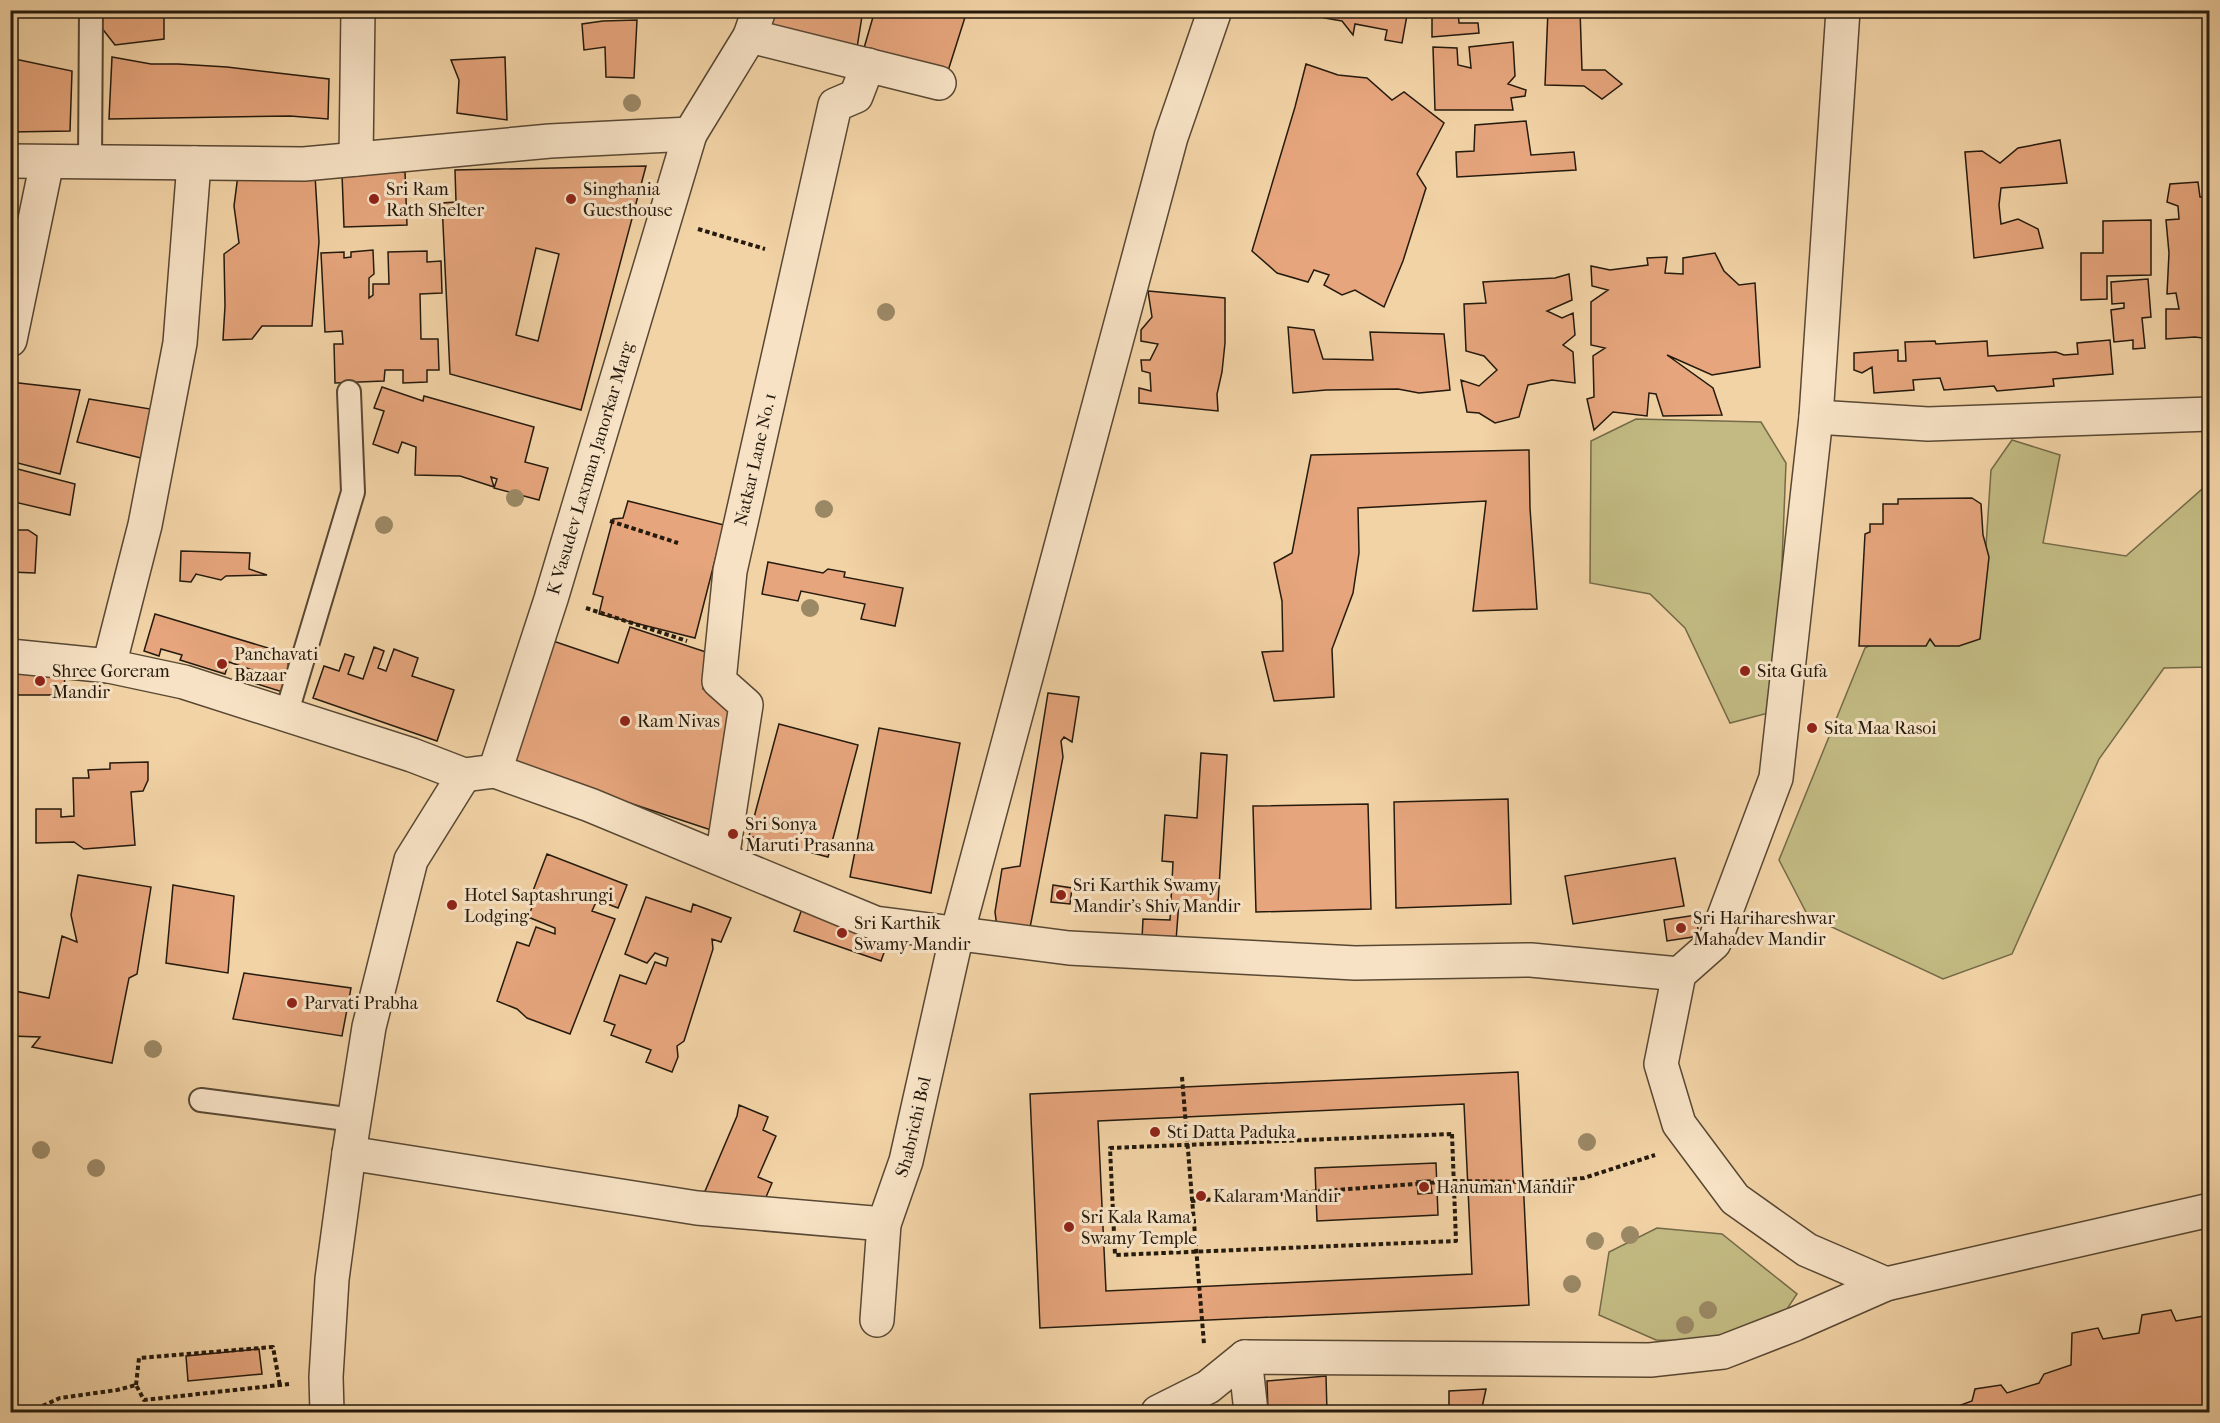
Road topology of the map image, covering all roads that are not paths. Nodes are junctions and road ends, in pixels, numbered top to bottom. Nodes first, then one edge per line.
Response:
1 (91, 10) edge
2 (358, 10) edge
3 (1215, 10) edge
4 (1843, 10) edge
5 (754, 23) edge
6 (868, 65) junction
7 (939, 83) dead end
8 (690, 134) junction
9 (357, 159) junction
10 (10, 161) edge
11 (47, 162) junction
12 (90, 163) junction
13 (194, 163) junction
14 (10, 340) edge
15 (349, 392) dead end
16 (2210, 414) edge
17 (1816, 417) junction
18 (10, 656) edge
19 (110, 666) junction
20 (286, 715) junction
21 (480, 773) junction
22 (722, 859) junction
23 (957, 934) junction
24 (1679, 974) junction
25 (201, 1100) dead end
26 (354, 1120) junction
27 (348, 1153) junction
28 (2210, 1210) edge
29 (884, 1224) junction
30 (1886, 1284) junction
31 (877, 1320) dead end
32 (1245, 1357) junction
33 (327, 1413) edge
34 (1158, 1413) edge
35 (1251, 1413) edge

1 - 12 lane
2 - 9 street
3 - 23 street, Shabrichi Bol
4 - 17 street
5 - 6 street
5 - 8 street, K Vasudev Laxman Janorkar Marg
6 - 7 street
6 - 22 street, Natkar Lane No. 1
8 - 9 street
8 - 21 street, K Vasudev Laxman Janorkar Marg
9 - 13 street
10 - 11 street
11 - 12 street
11 - 14 street
12 - 13 street
13 - 19 street
15 - 20 lane
16 - 17 street
17 - 24 street
18 - 19 street
19 - 20 street
20 - 21 street
21 - 22 street
21 - 26 street, K Vasudev Laxman Janorkar Marg
22 - 23 street
23 - 24 street
23 - 29 street, Shabrichi Bol
24 - 30 street
25 - 26 lane
26 - 27 street, K Vasudev Laxman Janorkar Marg
27 - 29 street
27 - 33 street, K Vasudev Laxman Janorkar Marg
28 - 30 street
29 - 31 street, Shabrichi Bol
30 - 32 street
32 - 34 street
32 - 35 street

